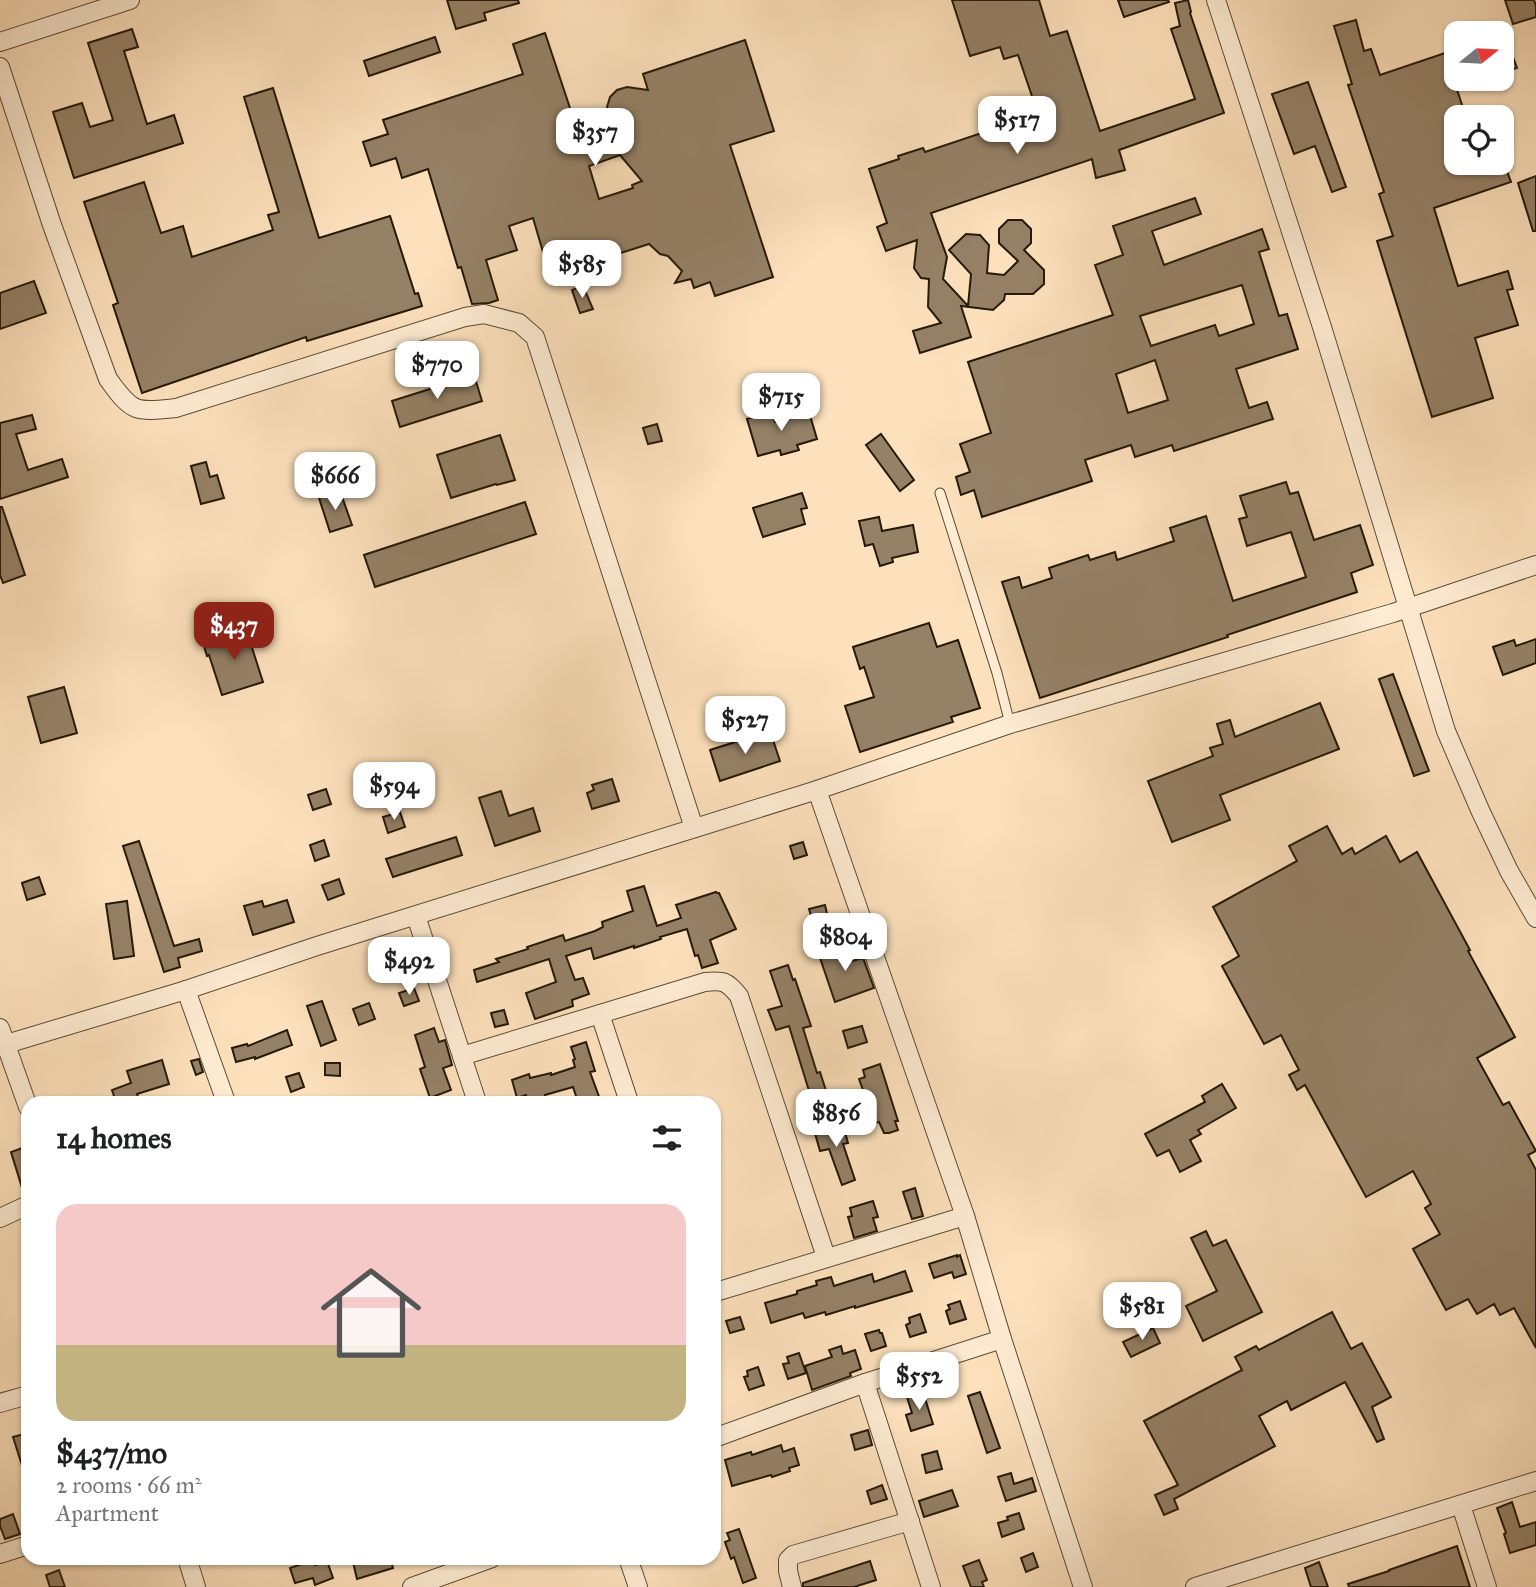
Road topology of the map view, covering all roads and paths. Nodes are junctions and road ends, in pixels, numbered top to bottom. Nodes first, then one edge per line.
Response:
1 (130, 0) edge
2 (1216, 0) edge
3 (0, 43) edge
4 (0, 67) edge
5 (940, 494) dead end
6 (1536, 565) edge
7 (1408, 608) junction
8 (1010, 724) junction
9 (817, 790) junction
10 (694, 828) junction
11 (416, 916) junction
12 (1536, 918) edge
13 (186, 990) junction
14 (600, 1014) junction
15 (2, 1040) edge
16 (462, 1056) junction
17 (24, 1096) edge
18 (224, 1096) edge
19 (475, 1096) edge
20 (627, 1096) edge
21 (21, 1208) edge
22 (965, 1216) junction
23 (0, 1218) edge
24 (826, 1257) junction
25 (721, 1290) edge
26 (1002, 1339) junction
27 (865, 1383) junction
28 (21, 1397) edge
29 (0, 1403) edge
30 (721, 1435) edge
31 (1536, 1481) edge
32 (1461, 1505) junction
33 (910, 1521) junction
34 (21, 1547) edge
35 (0, 1554) edge
36 (189, 1565) edge
37 (473, 1565) edge
38 (630, 1565) edge
39 (197, 1587) edge
40 (412, 1587) edge
41 (638, 1587) edge
42 (793, 1587) edge
43 (931, 1587) edge
44 (1083, 1587) edge
45 (1195, 1587) edge
46 (1487, 1587) edge

1 - 3 street
2 - 7 street
4 - 10 street
5 - 8 lane
6 - 7 street
7 - 8 street
7 - 12 street
8 - 9 street
9 - 10 street
9 - 22 street
10 - 11 street
11 - 13 street
11 - 16 street
13 - 15 street
13 - 18 street
14 - 16 street
14 - 20 street
14 - 24 street
15 - 17 street
16 - 19 street
21 - 23 street
22 - 24 street
22 - 26 street
24 - 25 street
26 - 27 street
26 - 44 street
27 - 30 street
27 - 33 street
28 - 29 street
31 - 32 street
32 - 45 street
32 - 46 street
33 - 42 street
33 - 43 street
34 - 35 street
36 - 39 street
37 - 40 street
38 - 41 street

